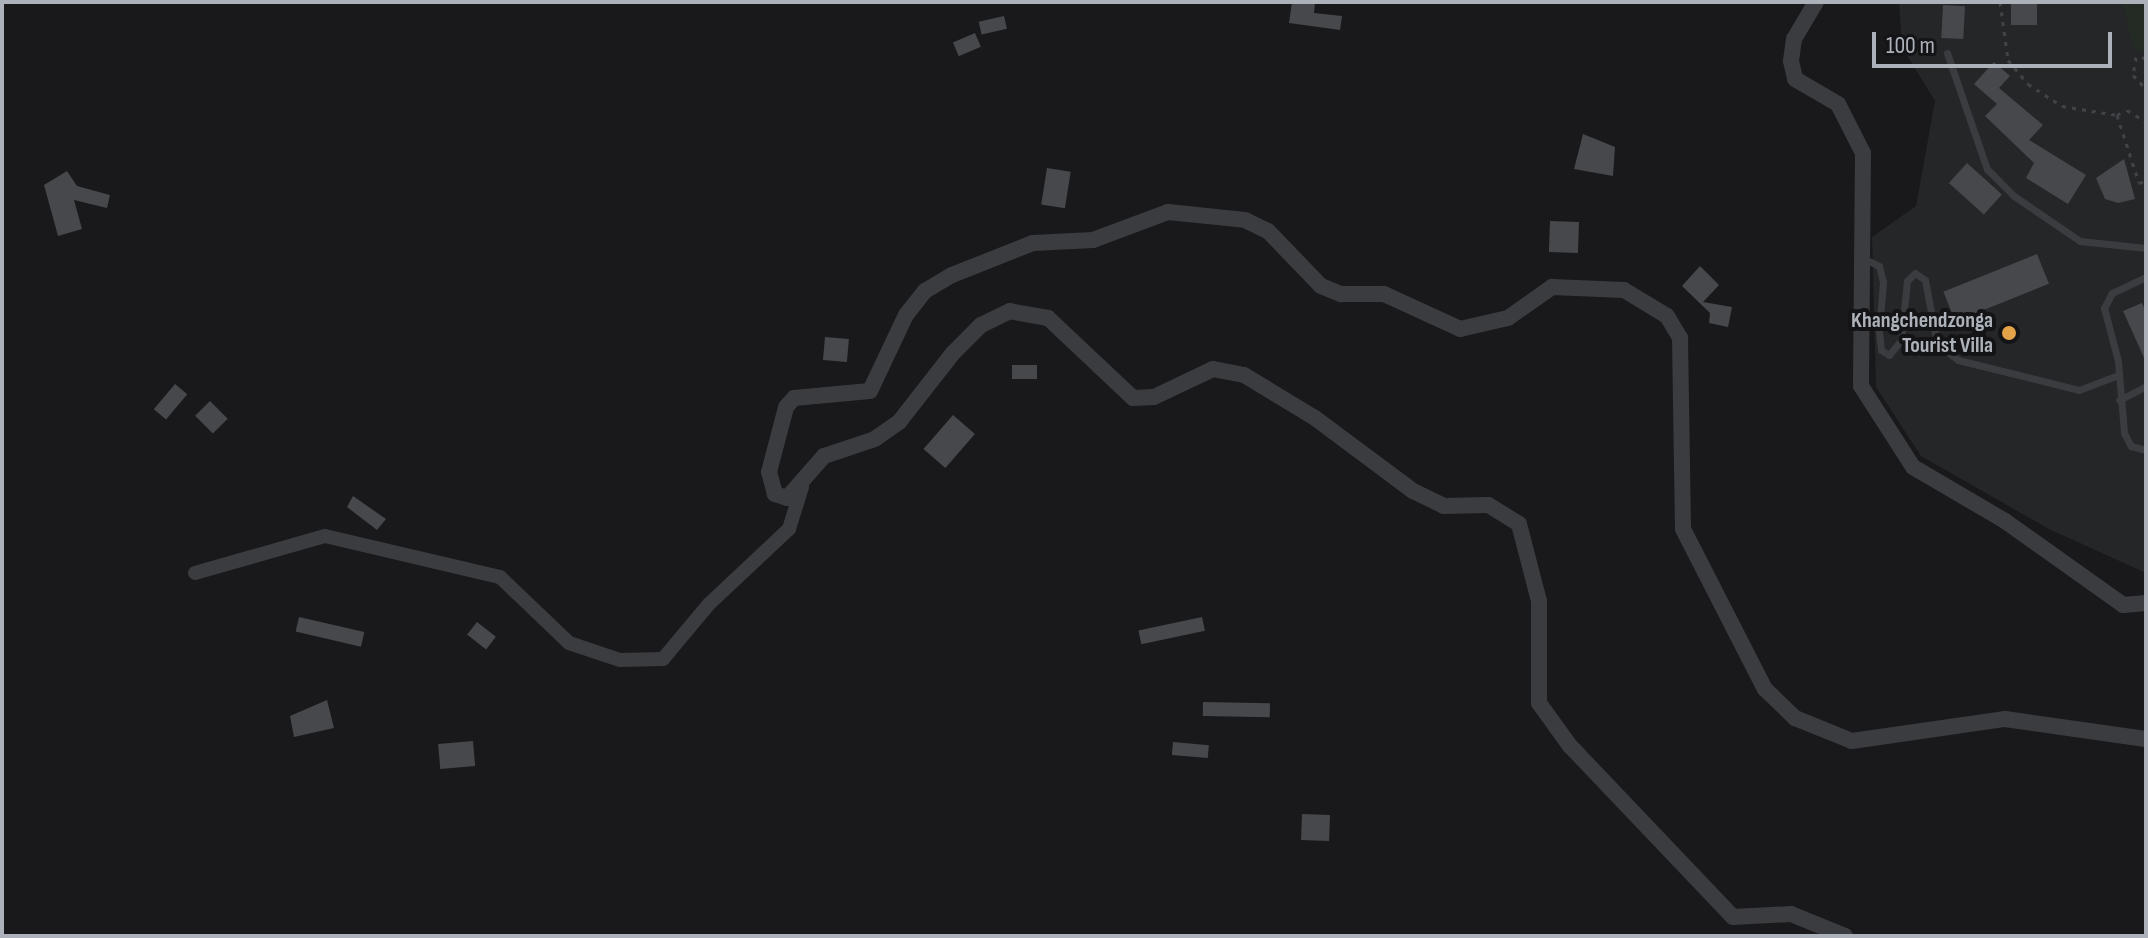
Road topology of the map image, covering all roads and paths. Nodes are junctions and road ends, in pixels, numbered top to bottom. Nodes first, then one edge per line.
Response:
1 (1816, 2) edge
2 (2000, 2) edge
3 (1947, 53) dead end
4 (2146, 58) edge
5 (2146, 89) edge
6 (2117, 115) junction
7 (2146, 122) edge
8 (2146, 181) edge
9 (2146, 248) edge
10 (1861, 258) junction
11 (2146, 277) edge
12 (2118, 375) junction
13 (2146, 386) edge
14 (2119, 400) junction
15 (2146, 450) edge
16 (802, 487) junction
17 (195, 573) dead end
18 (2146, 603) edge
19 (2146, 739) edge
20 (1845, 936) edge

1 - 10 street
2 - 6 path
3 - 9 lane
4 - 5 path
6 - 7 path
6 - 8 path
10 - 12 lane
10 - 18 street
11 - 12 lane
12 - 14 lane
13 - 14 lane
14 - 15 lane
16 - 17 street
16 - 19 street
16 - 20 street

